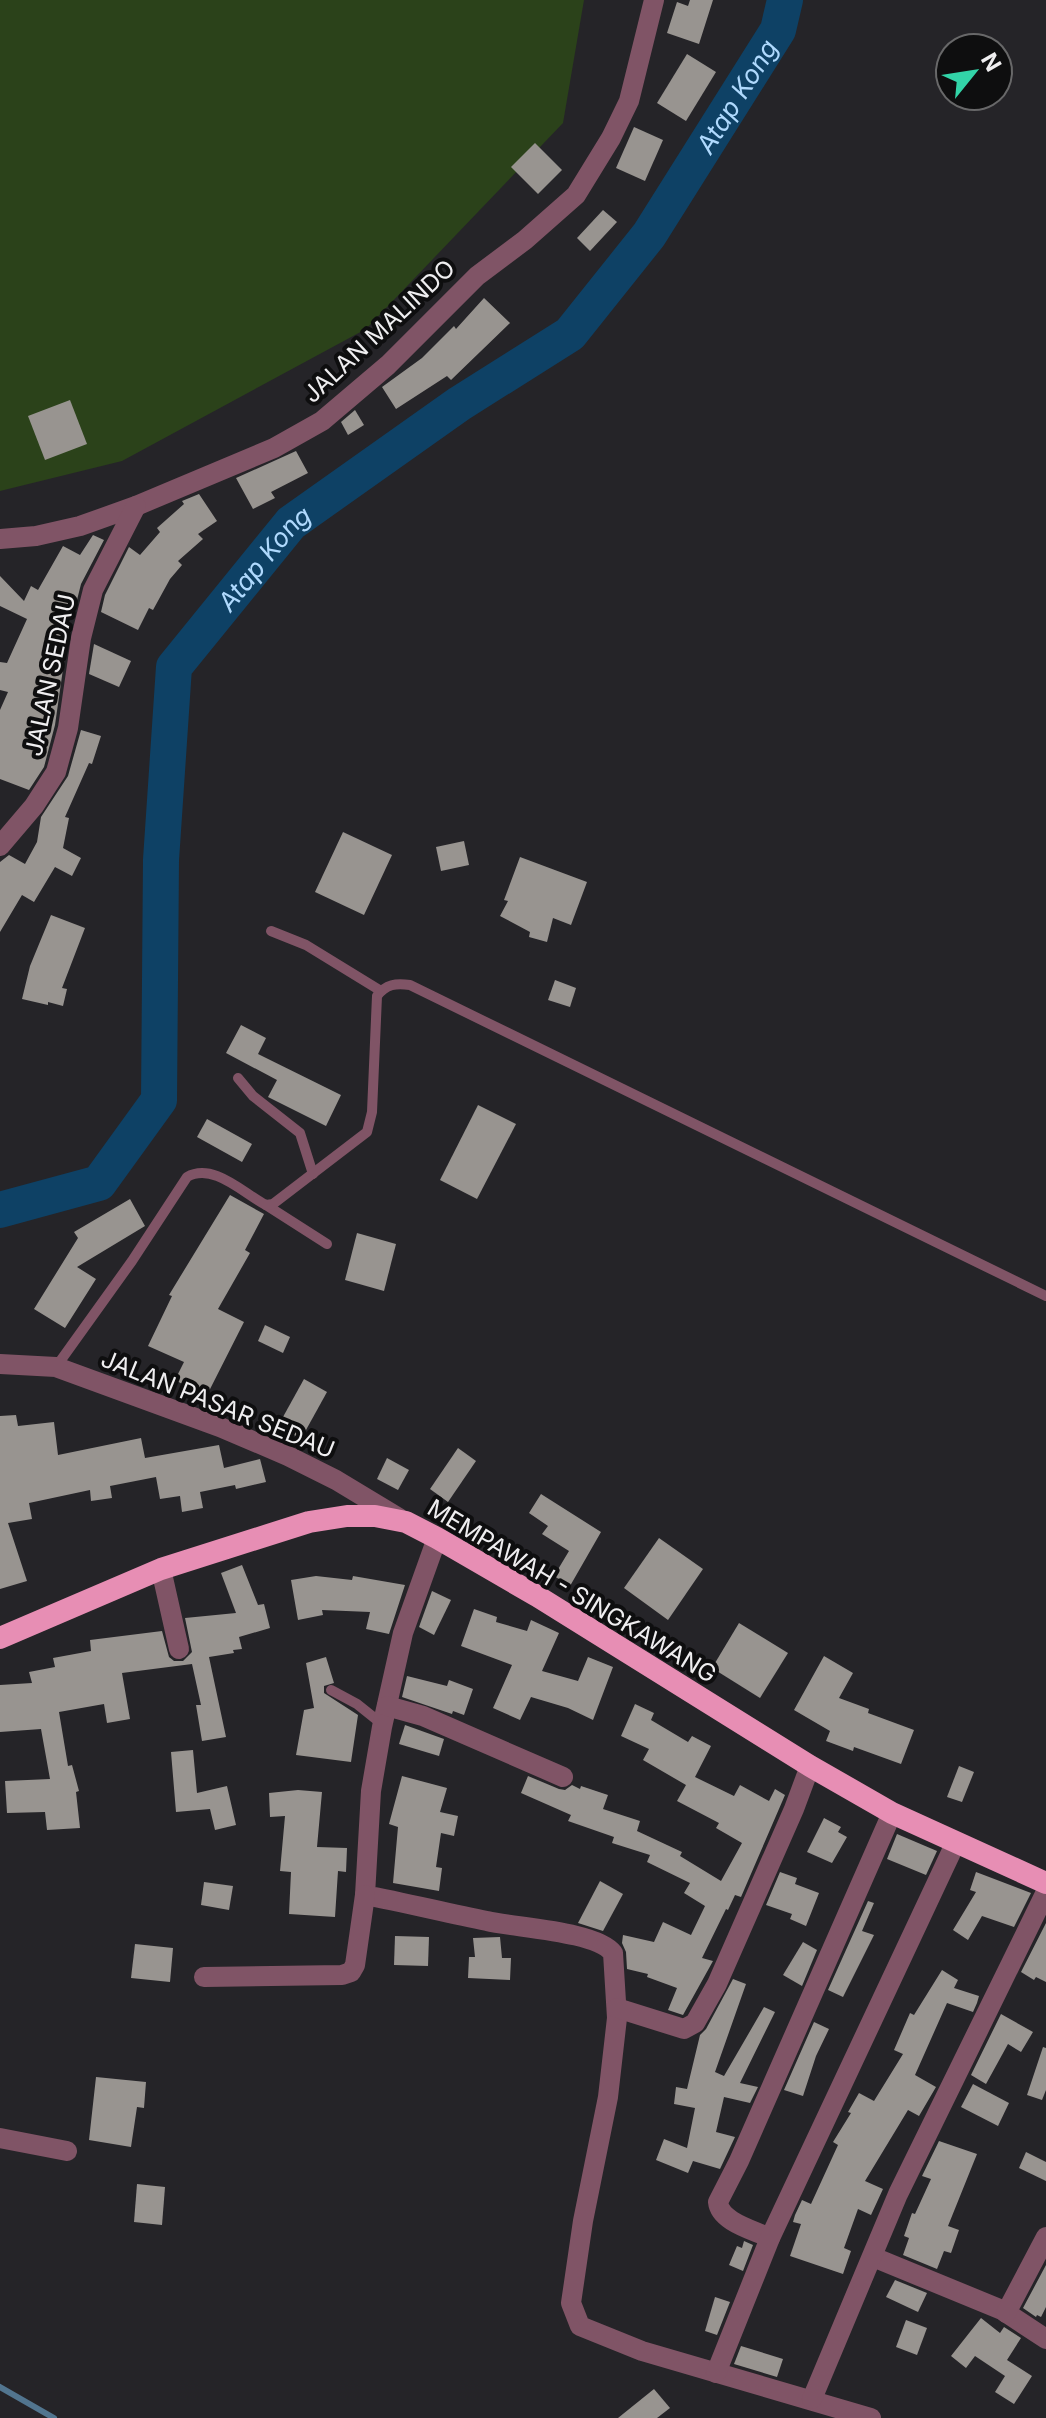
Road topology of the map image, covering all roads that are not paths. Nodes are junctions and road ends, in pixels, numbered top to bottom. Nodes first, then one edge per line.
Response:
1 (654, 0) edge
2 (136, 506) junction
3 (0, 539) edge
4 (0, 846) edge
5 (271, 931) dead end
6 (381, 991) junction
7 (238, 1078) dead end
8 (313, 1174) junction
9 (266, 1205) junction
10 (327, 1244) dead end
11 (1046, 1296) edge
12 (0, 1364) edge
13 (56, 1367) junction
14 (406, 1522) junction
15 (437, 1538) junction
16 (161, 1569) junction
17 (0, 1638) edge
18 (179, 1649) dead end
19 (331, 1690) dead end
20 (385, 1715) junction
21 (810, 1766) junction
22 (563, 1777) dead end
23 (892, 1813) junction
24 (955, 1844) junction
25 (1046, 1883) edge
26 (1046, 1892) edge
27 (365, 1895) junction
28 (204, 1977) dead end
29 (617, 2008) junction
30 (0, 2138) edge
31 (67, 2151) dead end
32 (1046, 2237) edge
33 (770, 2238) junction
34 (873, 2257) junction
35 (1006, 2313) junction
36 (1046, 2339) edge
37 (716, 2373) junction
38 (812, 2399) junction
39 (871, 2418) edge

1 - 2 street, JALAN MALINDO
2 - 3 street, JALAN MALINDO
2 - 4 street, JALAN SEDAU
5 - 6 lane
6 - 8 lane
6 - 11 lane
7 - 8 lane
8 - 9 lane
9 - 10 lane
9 - 13 lane
12 - 13 street, JALAN PASAR SEDAU
13 - 14 street, JALAN PASAR SEDAU
14 - 15 highway, MEMPAWAH - SINGKAWANG
14 - 16 highway, MEMPAWAH - SINGKAWANG
15 - 20 street
15 - 21 highway, MEMPAWAH - SINGKAWANG
16 - 17 highway, MEMPAWAH - SINGKAWANG
16 - 18 street
19 - 20 lane
20 - 22 street
20 - 27 street
21 - 23 highway, MEMPAWAH - SINGKAWANG
21 - 29 street
23 - 24 highway, MEMPAWAH - SINGKAWANG
23 - 33 street
24 - 25 highway, MEMPAWAH - SINGKAWANG
24 - 33 street
26 - 34 street
27 - 28 street
27 - 29 street
29 - 37 street
30 - 31 street
32 - 35 street
33 - 37 street
34 - 35 street
34 - 38 street
35 - 36 street
37 - 38 street
38 - 39 street

